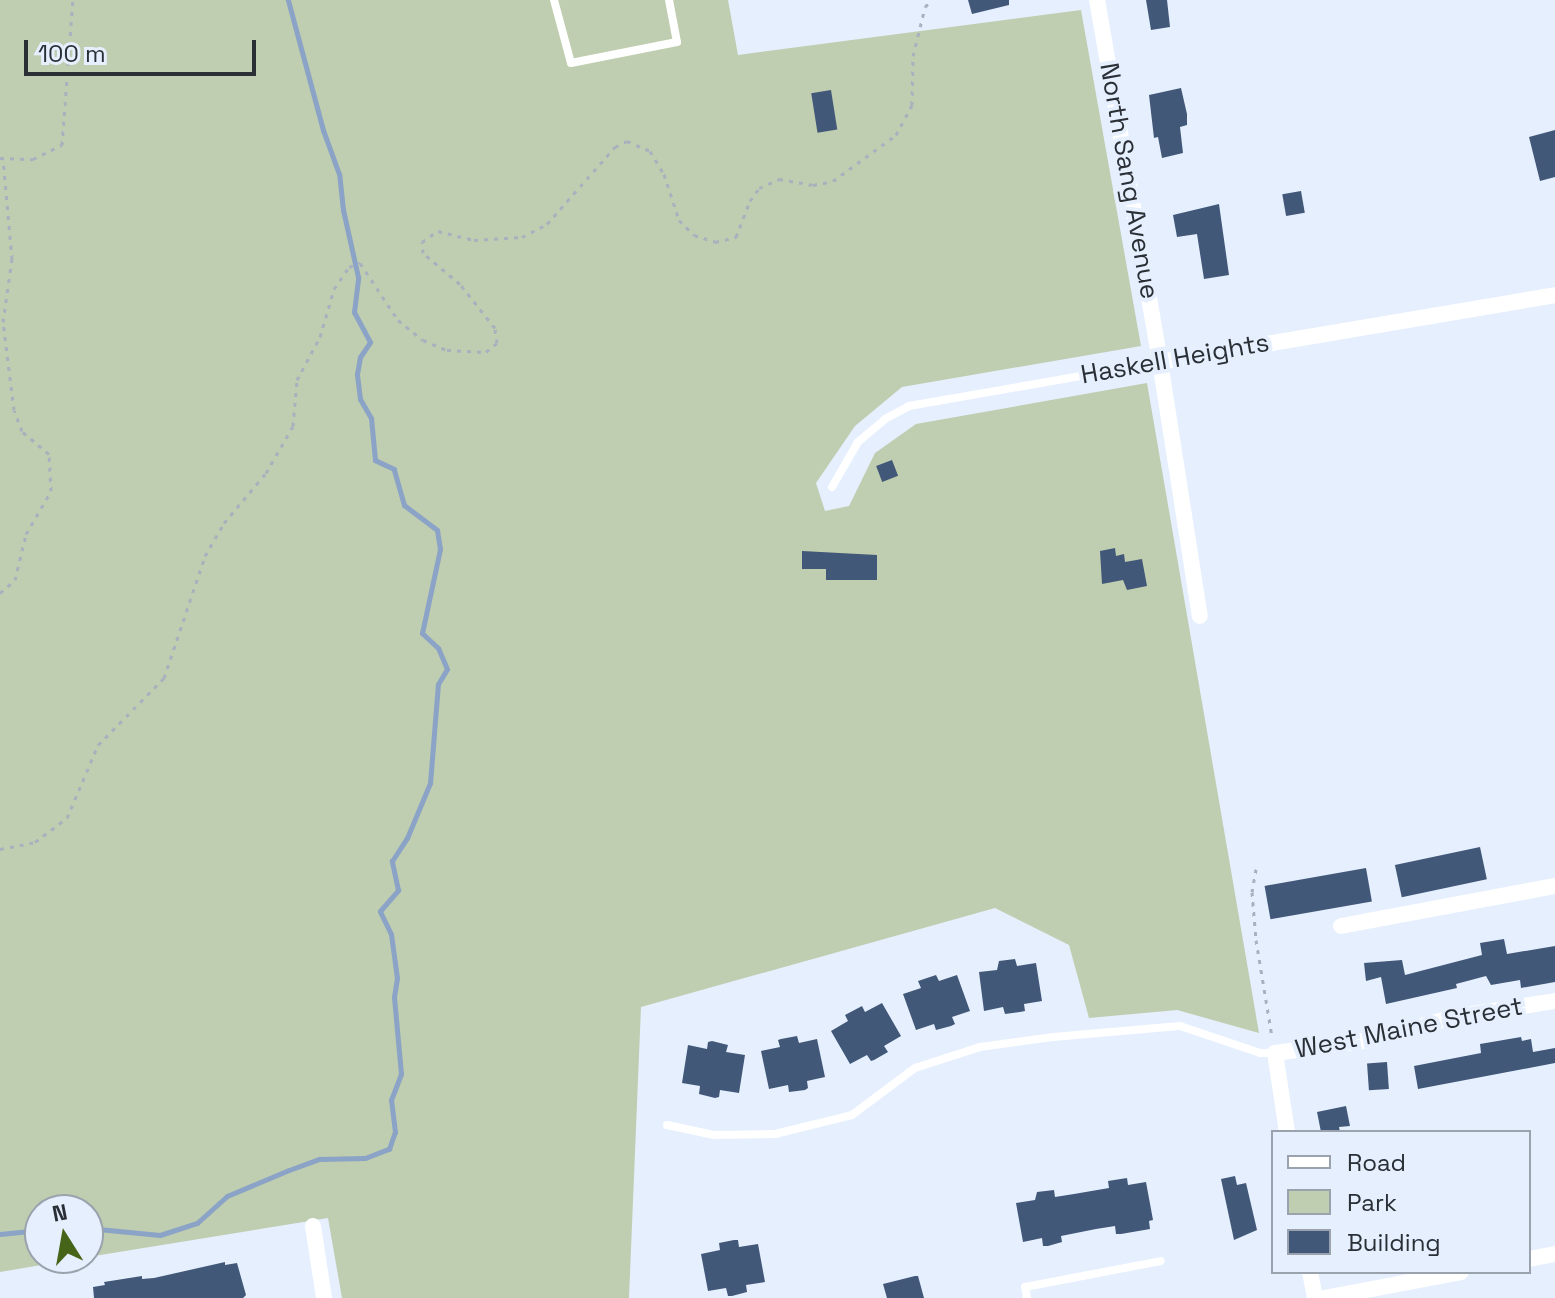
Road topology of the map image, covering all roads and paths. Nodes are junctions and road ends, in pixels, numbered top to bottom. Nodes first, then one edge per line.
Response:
1 (73, 0) edge
2 (554, 0) edge
3 (669, 0) edge
4 (931, 0) edge
5 (1097, 0) edge
6 (1, 158) edge
7 (1555, 295) edge
8 (1160, 362) junction
9 (832, 487) dead end
10 (0, 593) edge
11 (1200, 616) dead end
12 (0, 849) edge
13 (1256, 869) dead end
14 (1555, 886) edge
15 (1341, 926) dead end
16 (1555, 1001) edge
17 (1275, 1053) junction
18 (667, 1125) dead end
19 (1287, 1130) edge
20 (313, 1226) dead end
21 (1555, 1254) edge
22 (1531, 1259) edge
23 (1161, 1261) dead end
24 (1310, 1274) edge
25 (1450, 1274) edge
26 (324, 1298) edge
27 (1027, 1298) edge
28 (1315, 1298) edge
29 (1324, 1298) edge

1 - 6 path
2 - 3 lane
4 - 12 path
5 - 8 street, North Sang Avenue
6 - 10 path
7 - 8 street, Haskell Heights
8 - 9 lane, Haskell Heights
8 - 11 street, North Sang Avenue
13 - 17 path
14 - 15 street
16 - 17 street, West Maine Street
17 - 18 lane, West Maine Street
17 - 19 street
20 - 26 street
21 - 22 street
23 - 27 lane
24 - 28 street
25 - 29 street

